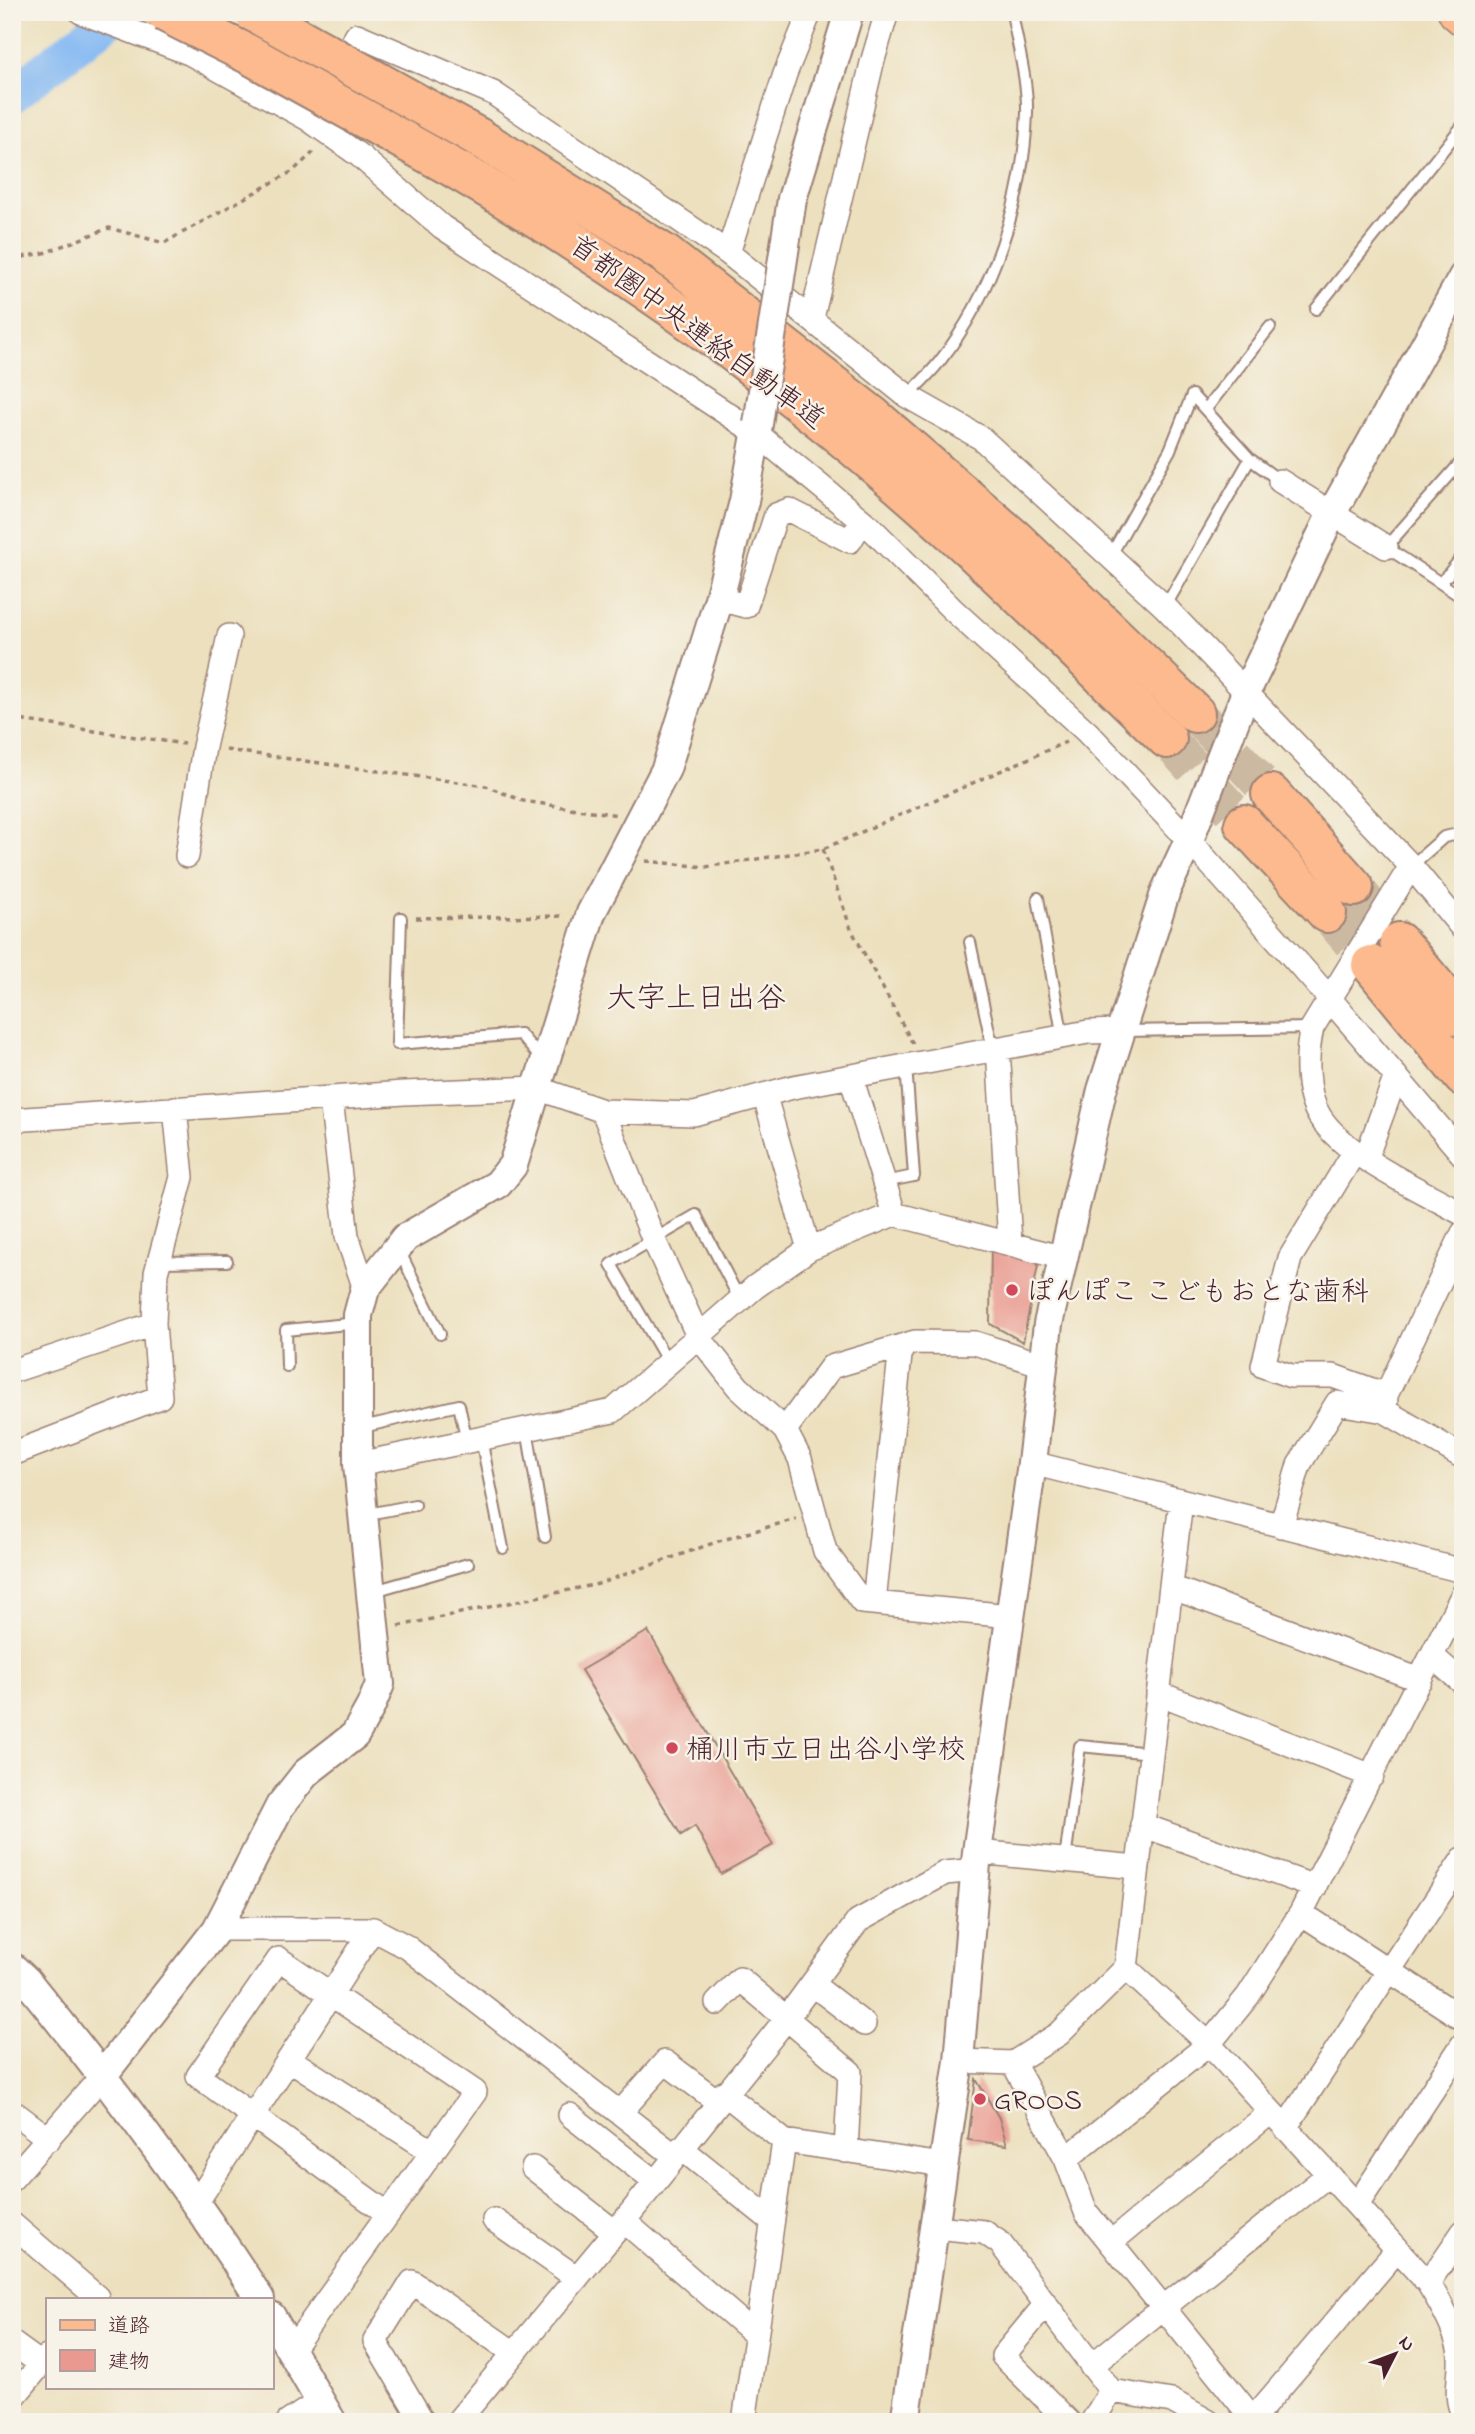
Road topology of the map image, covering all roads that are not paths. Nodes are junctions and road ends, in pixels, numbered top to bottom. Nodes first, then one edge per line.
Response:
1 (81, 12) edge
2 (164, 12) edge
3 (253, 12) edge
4 (810, 12) edge
5 (849, 12) edge
6 (887, 12) edge
7 (1012, 12) edge
8 (1456, 12) edge
9 (1463, 18) edge
10 (308, 119) junction
11 (1463, 125) edge
12 (728, 253) junction
13 (1463, 277) edge
14 (1316, 309) dead end
15 (812, 318) junction
16 (1270, 327) dead end
17 (907, 396) junction
18 (1206, 409) junction
19 (756, 428) junction
20 (1250, 459) junction
21 (1463, 460) edge
22 (1280, 481) joint
23 (1332, 513) junction
24 (862, 521) junction
25 (1386, 547) junction
26 (1111, 555) junction
27 (1463, 556) edge
28 (1441, 583) junction
29 (1463, 598) edge
30 (719, 599) junction
31 (1165, 607) junction
32 (229, 636) dead end
33 (1245, 692) junction
34 (1195, 713) tunnel mouth
35 (1167, 739) tunnel mouth
36 (1271, 794) tunnel mouth
37 (1244, 824) tunnel mouth
38 (1463, 833) edge
39 (1189, 840) junction
40 (187, 856) dead end
41 (1411, 866) junction
42 (1038, 898) dead end
43 (401, 918) road end
44 (1463, 929) edge
45 (970, 942) dead end
46 (1329, 998) junction
47 (1463, 1018) edge
48 (1312, 1028) junction
49 (1121, 1031) junction
50 (1063, 1038) junction
51 (998, 1048) junction
52 (914, 1064) junction
53 (541, 1076) junction
54 (1396, 1076) junction
55 (851, 1077) junction
56 (1463, 1077) edge
57 (765, 1097) junction
58 (331, 1099) junction
59 (175, 1108) junction
60 (603, 1111) junction
61 (12, 1120) edge
62 (1361, 1155) junction
63 (1463, 1156) edge
64 (884, 1182) junction
65 (894, 1214) junction
66 (1463, 1214) edge
67 (1463, 1233) edge
68 (653, 1238) junction
69 (1010, 1243) junction
70 (398, 1247) junction
71 (809, 1249) junction
72 (1063, 1258) junction
73 (227, 1261) dead end
74 (159, 1262) junction
75 (366, 1289) junction
76 (740, 1300) junction
77 (154, 1324) junction
78 (358, 1324) junction
79 (440, 1334) dead end
80 (698, 1336) junction
81 (901, 1346) junction
82 (668, 1362) junction
83 (1043, 1365) junction
84 (287, 1366) dead end
85 (12, 1371) edge
86 (1386, 1403) junction
87 (358, 1428) junction
88 (527, 1429) junction
89 (785, 1430) junction
90 (474, 1440) junction
91 (12, 1454) edge
92 (1463, 1457) edge
93 (1032, 1463) junction
94 (358, 1464) junction
95 (1181, 1501) junction
96 (415, 1505) dead end
97 (363, 1516) junction
98 (1281, 1526) junction
99 (545, 1538) dead end
100 (503, 1548) dead end
101 (468, 1564) dead end
102 (1463, 1572) edge
103 (1171, 1587) junction
104 (371, 1592) junction
105 (1463, 1594) edge
106 (874, 1603) junction
107 (1011, 1616) junction
108 (1432, 1656) junction
109 (1420, 1680) junction
110 (1463, 1683) edge
111 (1158, 1693) junction
112 (1151, 1753) junction
113 (1371, 1776) junction
114 (1142, 1825) junction
115 (1463, 1859) edge
116 (1065, 1860) junction
117 (976, 1861) junction
118 (1137, 1867) junction
119 (1315, 1887) junction
120 (1301, 1913) junction
121 (373, 1928) junction
122 (217, 1929) junction
123 (12, 1967) edge
124 (1126, 1968) junction
125 (1388, 1972) junction
126 (812, 1984) junction
127 (331, 1994) junction
128 (717, 2003) dead end
129 (787, 2018) junction
130 (1463, 2018) edge
131 (864, 2024) dead end
132 (1209, 2044) junction
133 (1463, 2044) edge
134 (289, 2059) junction
135 (959, 2061) junction
136 (1013, 2063) junction
137 (103, 2074) junction
138 (720, 2097) junction
139 (12, 2111) edge
140 (620, 2113) junction
141 (570, 2115) dead end
142 (253, 2116) junction
143 (1278, 2120) junction
144 (49, 2140) junction
145 (784, 2141) junction
146 (846, 2151) junction
147 (433, 2152) junction
148 (678, 2152) junction
149 (1066, 2159) junction
150 (943, 2165) junction
151 (533, 2168) dead end
152 (1328, 2175) junction
153 (12, 2179) edge
154 (655, 2182) junction
155 (197, 2202) junction
156 (1357, 2204) junction
157 (388, 2214) junction
158 (494, 2220) dead end
159 (771, 2220) junction
160 (12, 2224) edge
161 (620, 2227) junction
162 (936, 2227) junction
163 (1461, 2238) edge
164 (1111, 2242) junction
165 (1397, 2250) junction
166 (577, 2278) junction
167 (1428, 2283) junction
168 (96, 2298) edge
169 (259, 2298) edge
170 (1046, 2304) junction
171 (1161, 2308) junction
172 (273, 2319) edge
173 (757, 2334) junction
174 (12, 2343) edge
175 (292, 2348) junction
176 (514, 2353) junction
177 (44, 2360) edge
178 (1091, 2366) junction
179 (1111, 2391) junction
180 (12, 2399) edge
181 (326, 2411) edge
182 (1463, 2413) edge
183 (1254, 2420) edge
184 (288, 2422) edge
185 (423, 2422) edge
186 (457, 2422) edge
187 (744, 2422) edge
188 (905, 2422) edge
189 (1069, 2422) edge
190 (1092, 2422) edge
191 (1209, 2422) edge

1 - 10 street
2 - 35 highway, 首都圏中央連絡自動車道, bridge
3 - 34 highway, 首都圏中央連絡自動車道, bridge
4 - 12 street
5 - 19 street, bridge
6 - 15 street
7 - 17 lane
8 - 9 main road
10 - 12 street
10 - 19 street
11 - 14 lane
12 - 15 street
13 - 23 street
15 - 17 street
16 - 18 lane
17 - 26 street
18 - 20 lane
18 - 26 lane
19 - 24 street
19 - 30 street
20 - 22 lane
20 - 31 lane
21 - 25 lane
22 - 23 street
23 - 25 street
23 - 33 street
24 - 30 street
24 - 39 street
25 - 28 lane
26 - 31 street
27 - 28 lane
28 - 29 lane
30 - 53 street
31 - 33 street
32 - 40 street
33 - 39 street
33 - 41 street
36 - 37 highway
38 - 41 lane
39 - 46 street
39 - 49 street
41 - 44 street
41 - 46 street
42 - 50 lane
43 - 53 lane
45 - 51 lane
46 - 48 street
46 - 54 street
47 - 56 highway
48 - 49 lane
48 - 62 street
49 - 50 street
49 - 72 street
50 - 51 street
51 - 52 street
51 - 69 street
52 - 55 street
52 - 64 lane
53 - 58 street
53 - 60 street
53 - 70 street
54 - 62 street
54 - 63 street
55 - 57 street
55 - 64 street
57 - 60 street
57 - 71 street
58 - 59 street
58 - 75 street
59 - 61 street
59 - 74 street
60 - 68 street
62 - 66 street
62 - 86 street
64 - 65 street
65 - 69 street
65 - 71 street
67 - 86 street
68 - 76 lane
68 - 80 street
68 - 82 lane
69 - 72 street
70 - 75 street
70 - 79 lane
71 - 76 street
72 - 83 street
73 - 74 lane
74 - 77 street
75 - 78 street
76 - 80 street
77 - 85 street
77 - 91 street
78 - 84 lane
78 - 87 street
80 - 82 street
80 - 89 street
81 - 83 street
81 - 89 street
81 - 106 street
82 - 88 street
83 - 93 street
86 - 92 street
86 - 98 street
87 - 90 lane
87 - 94 street
88 - 90 street
88 - 99 lane
89 - 106 street
90 - 94 street
90 - 100 lane
93 - 95 street
93 - 107 street
94 - 97 street
95 - 98 street
95 - 103 street
96 - 97 lane
97 - 104 street
98 - 102 street
101 - 104 lane
103 - 109 street
103 - 111 street
104 - 122 street
105 - 108 street
106 - 107 street
107 - 117 street
108 - 109 street
108 - 110 street
109 - 113 street
111 - 112 street
111 - 113 street
112 - 114 street
112 - 116 lane
113 - 119 street
114 - 118 street
114 - 119 street
115 - 125 street
116 - 117 street
116 - 118 street
117 - 126 street
117 - 135 street
118 - 124 street
119 - 120 street
120 - 125 street
120 - 132 street
121 - 122 street
121 - 127 street
121 - 140 street
122 - 137 street
123 - 137 street
124 - 132 street
124 - 136 street
125 - 130 street
125 - 143 street
126 - 129 street
126 - 131 street
127 - 134 street
127 - 142 street
127 - 147 street
128 - 129 street
129 - 138 street
129 - 146 street
132 - 143 street
132 - 149 street
133 - 156 street
134 - 142 street
134 - 147 street
135 - 136 street
135 - 150 street
136 - 149 street
137 - 144 street
137 - 155 street
138 - 140 street
138 - 145 street
138 - 148 street
139 - 144 street
140 - 148 street
141 - 154 street
142 - 155 street
142 - 157 street
143 - 152 street
143 - 164 street
144 - 153 street
145 - 146 street
145 - 159 street
146 - 150 street
147 - 157 street
148 - 154 street
148 - 159 street
149 - 164 street
150 - 162 street
151 - 161 street
152 - 156 street
152 - 171 street
154 - 161 street
155 - 169 street
156 - 165 street
157 - 175 street
158 - 166 street
159 - 173 street
160 - 168 street
161 - 166 street
161 - 173 street
162 - 170 street
162 - 188 street
163 - 167 street
164 - 171 street
165 - 167 street
165 - 183 street
166 - 176 street
167 - 182 street
170 - 178 street
170 - 189 street
171 - 178 street
171 - 183 street
172 - 175 street
173 - 187 street
174 - 177 street
175 - 181 street
176 - 185 street
176 - 186 street
177 - 180 street
178 - 179 street
179 - 190 street
179 - 191 street
181 - 184 street

